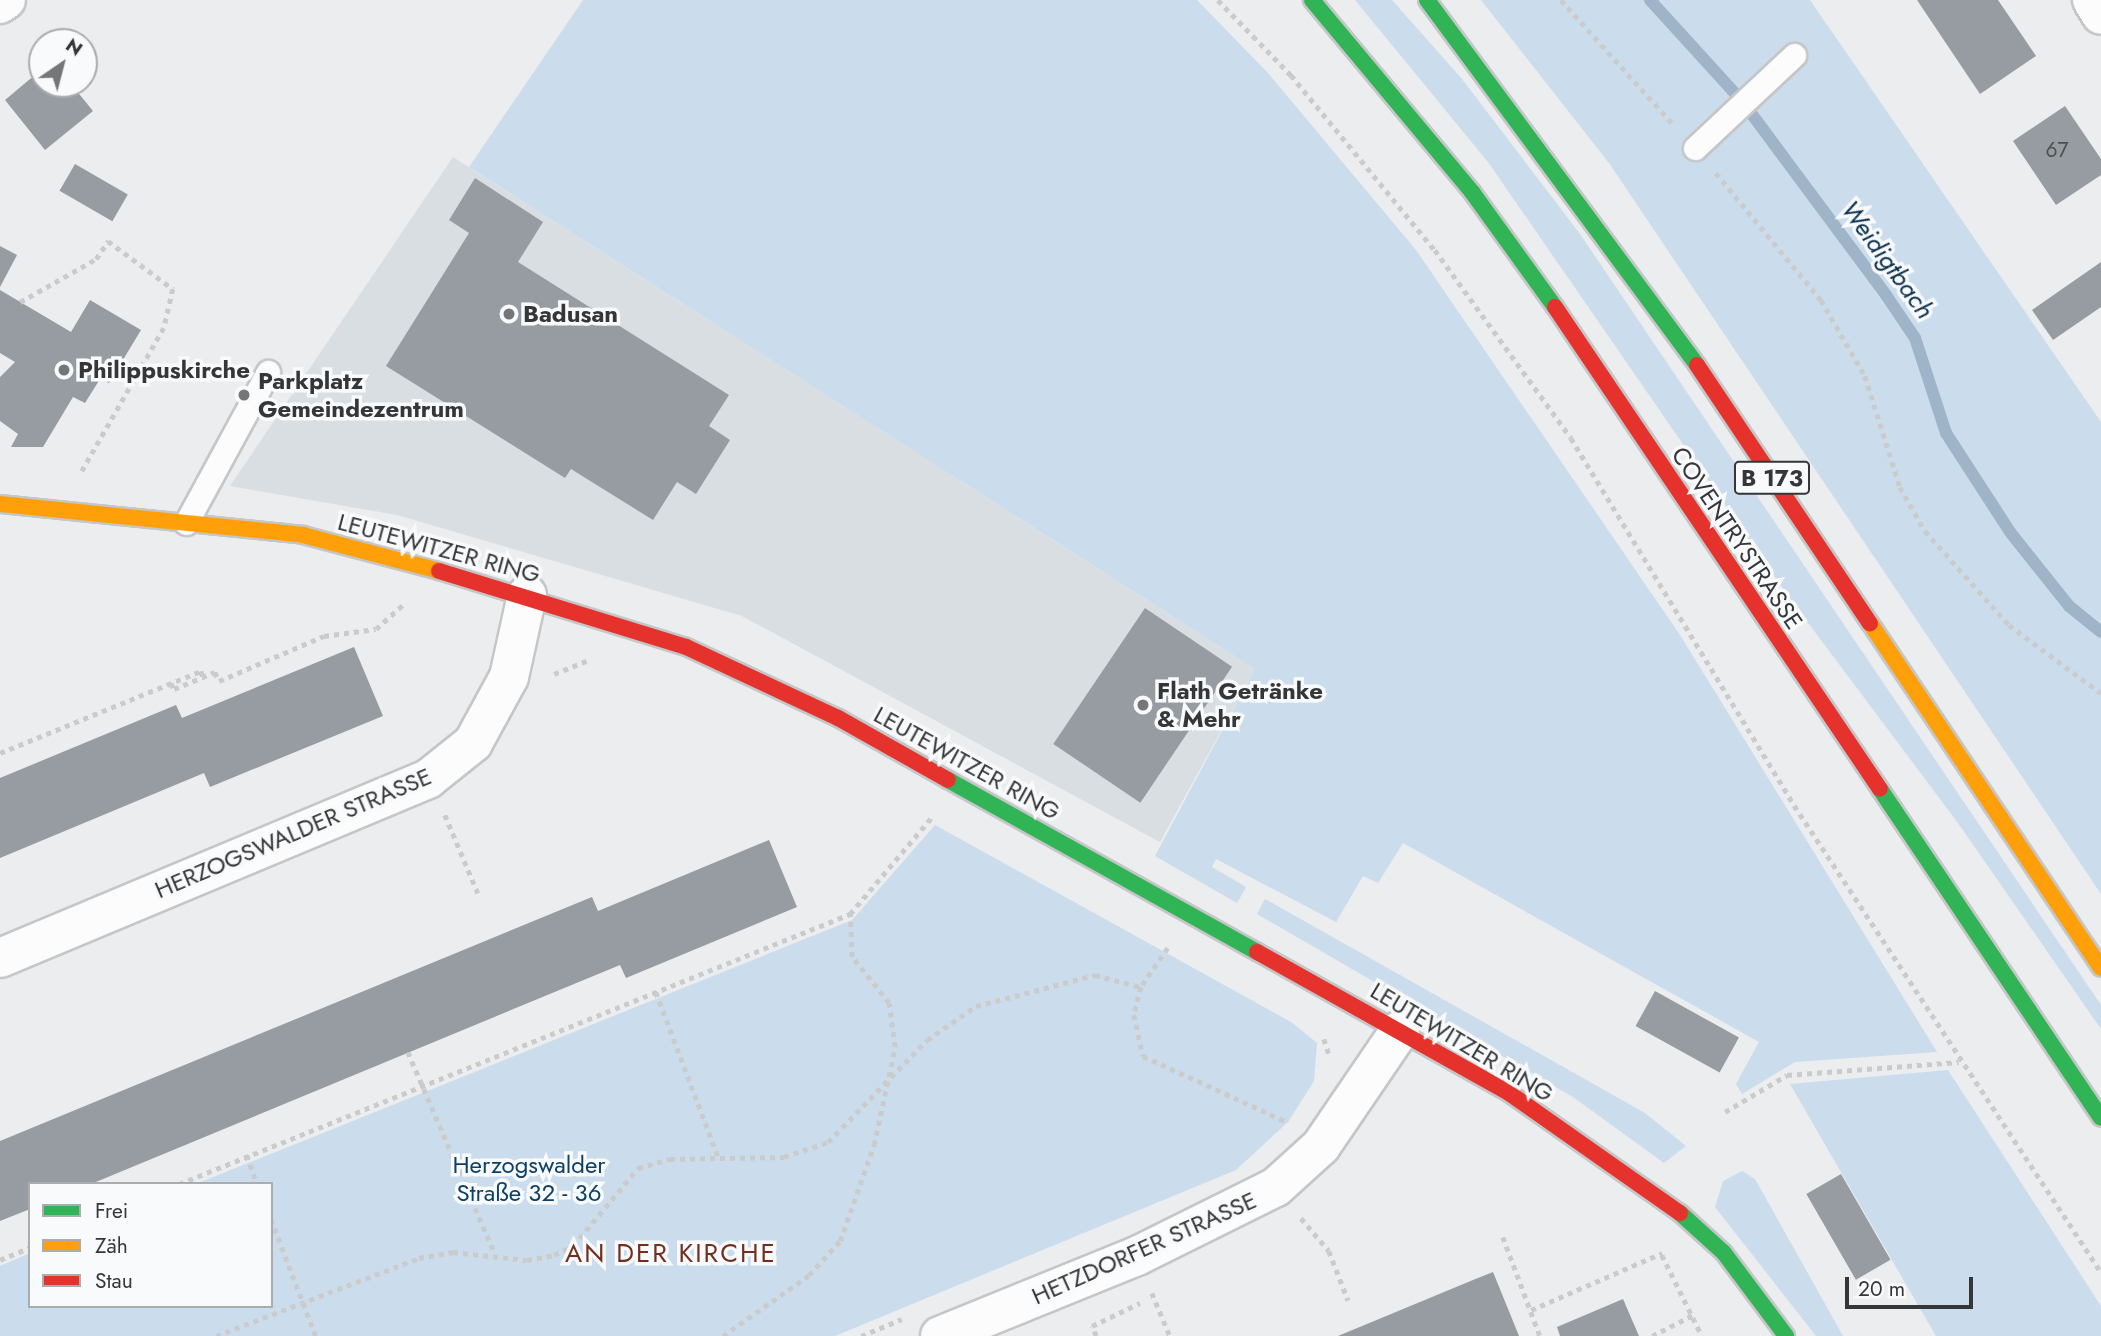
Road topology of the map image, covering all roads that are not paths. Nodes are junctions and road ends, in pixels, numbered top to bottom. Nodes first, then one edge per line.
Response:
1 (5, 0) edge
2 (1312, 0) edge
3 (1427, 0) edge
4 (2092, 0) edge
5 (0, 4) edge
6 (2101, 15) edge
7 (1794, 55) dead end
8 (1695, 148) road end
9 (268, 372) dead end
10 (0, 504) edge
11 (187, 523) junction
12 (527, 595) junction
13 (0, 958) edge
14 (2101, 968) edge
15 (1400, 1030) junction
16 (2101, 1118) edge
17 (926, 1325) edge
18 (1786, 1336) edge

1 - 5 street
2 - 16 main road, COVENTRYSTRASSE
3 - 14 main road, B 173
4 - 6 street
7 - 8 lane
9 - 11 lane
10 - 11 main road, LEUTEWITZER RING
11 - 12 main road, LEUTEWITZER RING
12 - 13 street, HERZOGSWALDER STRASSE
12 - 15 main road, LEUTEWITZER RING
15 - 17 street, HETZDORFER STRASSE
15 - 18 main road, LEUTEWITZER RING

